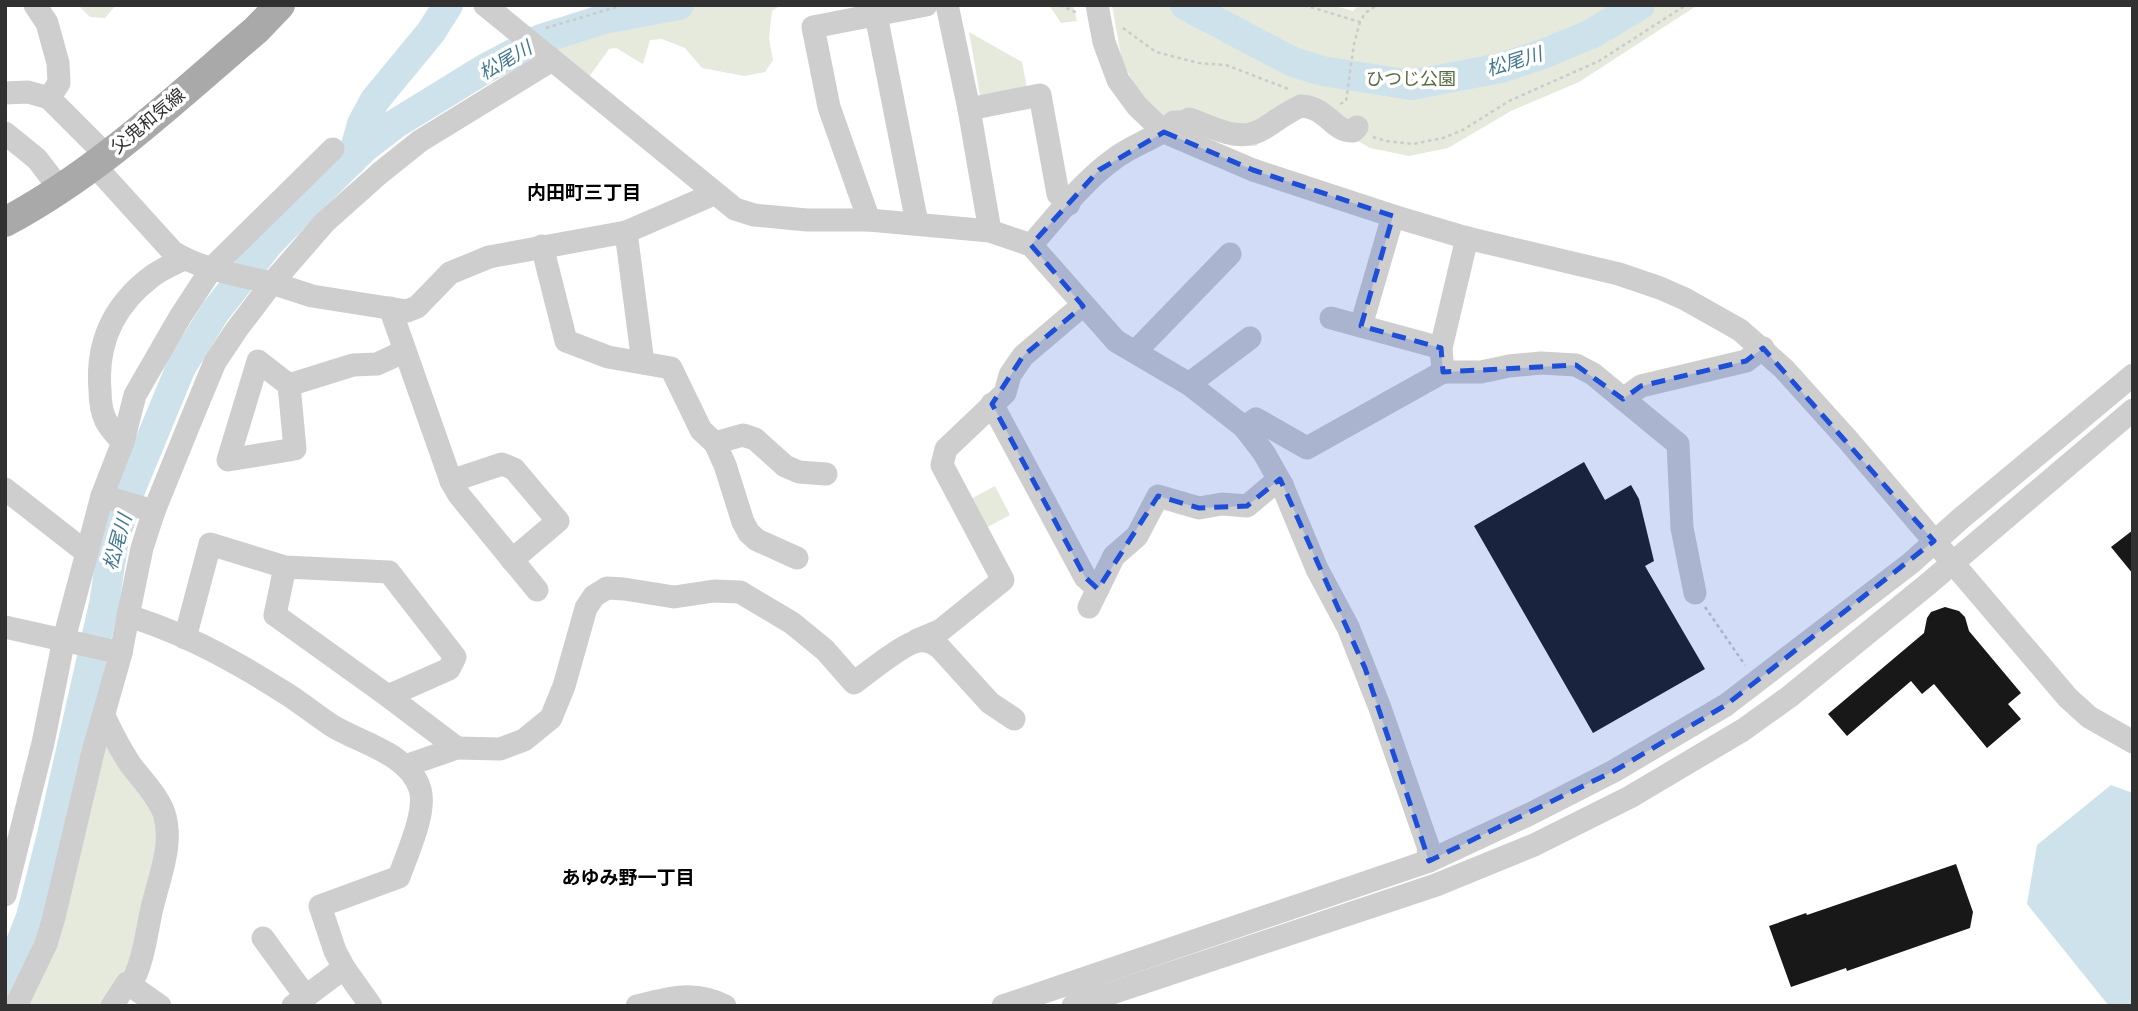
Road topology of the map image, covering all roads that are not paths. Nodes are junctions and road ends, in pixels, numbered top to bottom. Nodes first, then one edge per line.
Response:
1 (34, 5) edge
2 (281, 5) edge
3 (485, 5) edge
4 (926, 5) edge
5 (947, 5) edge
6 (1088, 10) edge
7 (876, 15) junction
8 (549, 58) junction
9 (5, 93) edge
10 (49, 98) junction
11 (969, 109) junction
12 (1357, 127) road end
13 (1164, 132) junction
14 (5, 133) edge
15 (333, 149) dead end
16 (101, 161) junction
17 (60, 189) junction
18 (714, 194) junction
19 (1069, 204) junction
20 (1393, 216) junction
21 (869, 220) junction
22 (5, 222) edge
23 (917, 223) junction
24 (990, 231) junction
25 (626, 232) junction
26 (1467, 238) junction
27 (1031, 245) junction
28 (542, 246) junction
29 (184, 259) junction
30 (1228, 264) dead end
31 (216, 269) junction
32 (267, 282) junction
33 (1083, 305) junction
34 (390, 308) junction
35 (1331, 317) dead end
36 (1361, 326) junction
37 (1250, 338) dead end
38 (1441, 348) junction
39 (1763, 348) junction
40 (405, 351) junction
41 (1135, 352) junction
42 (643, 363) junction
43 (1443, 372) junction
44 (2133, 375) edge
45 (1189, 384) junction
46 (289, 385) dead end
47 (1623, 399) junction
48 (992, 404) junction
49 (2133, 410) edge
50 (1244, 428) junction
51 (122, 442) junction
52 (715, 443) junction
53 (825, 474) dead end
54 (451, 481) junction
55 (1282, 485) junction
56 (5, 489) edge
57 (104, 496) junction
58 (151, 510) junction
59 (1934, 541) junction
60 (87, 553) junction
61 (797, 558) dead end
62 (512, 560) junction
63 (1953, 562) junction
64 (285, 567) junction
65 (537, 590) dead end
66 (1695, 593) road end
67 (128, 617) junction
68 (5, 627) edge
69 (186, 638) junction
70 (68, 640) junction
71 (917, 640) junction
72 (115, 651) junction
73 (388, 696) junction
74 (104, 716) junction
75 (1014, 719) dead end
76 (2133, 742) edge
77 (457, 748) junction
78 (405, 765) junction
79 (1429, 861) junction
80 (5, 895) edge
81 (263, 939) dead end
82 (344, 968) junction
83 (129, 984) junction
84 (300, 1001) edge
85 (16, 1006) edge
86 (112, 1006) edge
87 (160, 1006) edge
88 (370, 1006) edge
89 (637, 1006) edge
90 (725, 1006) edge
91 (1003, 1006) edge
92 (1073, 1006) edge

1 - 10 street
2 - 16 main road, 父鬼和気線
3 - 8 street
4 - 7 street
5 - 11 street
6 - 13 street
7 - 21 street
7 - 23 street
8 - 18 street
8 - 32 street
9 - 10 street
10 - 16 street
11 - 19 street
11 - 24 street
12 - 13 street
13 - 19 street
13 - 20 street
14 - 17 street
15 - 31 street
16 - 17 main road, 父鬼和気線
16 - 29 street
17 - 22 main road, 父鬼和気線
18 - 21 street
18 - 25 street
19 - 27 street
20 - 26 street
20 - 36 street
21 - 23 street
23 - 24 street
24 - 27 street
25 - 28 street
25 - 42 street
26 - 38 street
26 - 39 street
27 - 33 street
28 - 34 street
28 - 42 street
29 - 31 street
29 - 51 street
30 - 41 street
31 - 32 street
31 - 51 street
32 - 34 street
32 - 58 street
33 - 41 street
33 - 48 street
34 - 40 street
35 - 36 street
36 - 38 street
37 - 45 street
38 - 43 street
39 - 47 street
39 - 59 street
40 - 46 street
40 - 54 street
41 - 45 street
42 - 52 street
43 - 47 street
43 - 50 street
44 - 59 street
45 - 50 street
47 - 66 street
48 - 55 street
48 - 71 street
49 - 63 street
50 - 55 street
51 - 57 street
52 - 53 street
52 - 61 street
54 - 62 street
54 - 62 street
55 - 79 street
56 - 60 street
57 - 58 street
57 - 60 street
58 - 67 street
59 - 63 street
59 - 79 street
60 - 70 street
62 - 65 street
63 - 76 street
63 - 92 street
64 - 69 street
64 - 73 street
64 - 73 street
67 - 69 street
67 - 72 street
68 - 70 street
69 - 78 street
70 - 72 street
70 - 80 street
71 - 75 street
71 - 77 street
72 - 74 street
73 - 77 street
74 - 83 street
74 - 85 street
77 - 78 street
78 - 82 street
79 - 91 street
81 - 84 street
82 - 84 street
82 - 88 street
83 - 86 street
83 - 87 street
89 - 90 street

